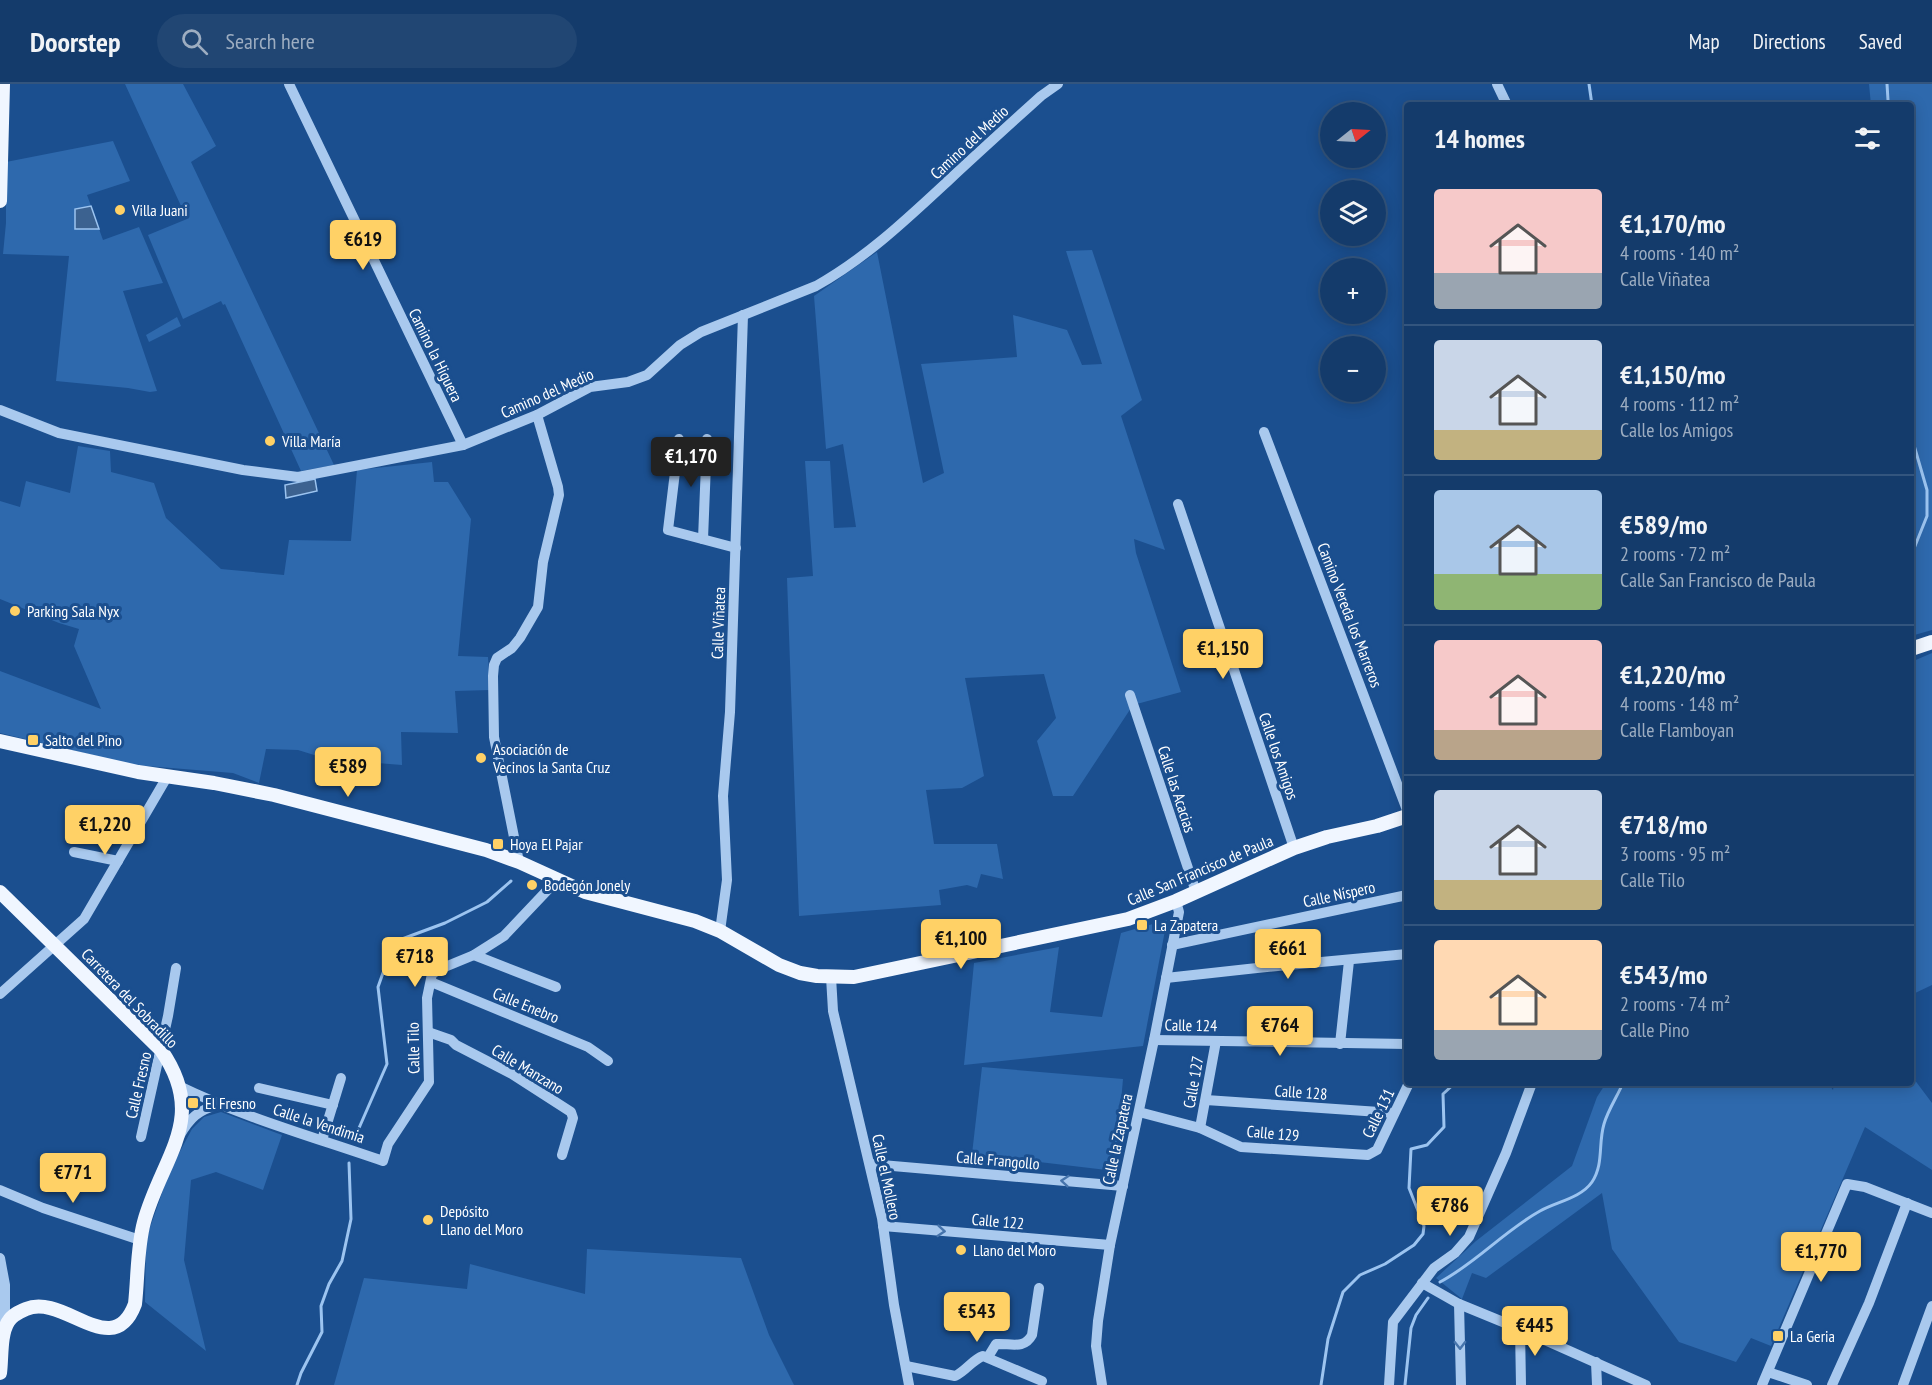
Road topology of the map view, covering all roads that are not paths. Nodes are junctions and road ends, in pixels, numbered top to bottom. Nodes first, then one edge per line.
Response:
1 (3, 84) edge
2 (290, 84) edge
3 (1058, 84) edge
4 (1497, 84) edge
5 (1506, 102) edge
6 (0, 201) edge
7 (743, 315) junction
8 (0, 410) edge
9 (537, 415) junction
10 (1264, 432) dead end
11 (679, 439) dead end
12 (707, 439) dead end
13 (463, 445) junction
14 (1178, 504) dead end
15 (703, 539) junction
16 (736, 548) junction
17 (1932, 642) edge
18 (1914, 648) edge
19 (1130, 695) dead end
20 (0, 741) edge
21 (167, 777) junction
22 (1404, 802) edge
23 (1404, 817) edge
24 (1294, 848) junction
25 (74, 852) dead end
26 (118, 861) junction
27 (519, 862) junction
28 (557, 880) junction
29 (0, 892) edge
30 (1196, 892) junction
31 (1404, 896) edge
32 (1176, 901) junction
33 (720, 932) junction
34 (55, 945) junction
35 (1172, 945) junction
36 (1404, 954) edge
37 (474, 955) junction
38 (1349, 961) junction
39 (176, 968) dead end
40 (831, 977) junction
41 (1166, 978) junction
42 (430, 982) junction
43 (555, 987) dead end
44 (0, 994) edge
45 (428, 1032) junction
46 (1154, 1040) junction
47 (1216, 1041) junction
48 (1340, 1044) junction
49 (1404, 1044) edge
50 (161, 1050) junction
51 (608, 1061) dead end
52 (340, 1078) dead end
53 (179, 1086) junction
54 (1408, 1086) edge
55 (1531, 1086) edge
56 (259, 1088) dead end
57 (1206, 1100) junction
58 (218, 1105) junction
59 (333, 1105) junction
60 (1139, 1112) junction
61 (1394, 1113) junction
62 (1200, 1128) junction
63 (141, 1137) dead end
64 (178, 1138) junction
65 (322, 1140) junction
66 (1373, 1154) joint
67 (562, 1155) dead end
68 (383, 1161) joint
69 (870, 1164) junction
70 (1123, 1186) junction
71 (0, 1190) edge
72 (1907, 1203) junction
73 (1932, 1213) edge
74 (883, 1226) junction
75 (140, 1240) junction
76 (1110, 1245) junction
77 (0, 1258) edge
78 (1422, 1283) junction
79 (1039, 1288) dead end
80 (1458, 1304) junction
81 (1932, 1306) edge
82 (5, 1329) junction
83 (1520, 1329) junction
84 (988, 1358) junction
85 (1596, 1362) junction
86 (906, 1366) junction
87 (1768, 1372) junction
88 (0, 1373) edge
89 (1042, 1381) dead end
90 (909, 1385) edge
91 (1102, 1385) edge
92 (1389, 1385) edge
93 (1461, 1385) edge
94 (1521, 1385) edge
95 (1597, 1385) edge
96 (1646, 1385) edge
97 (1762, 1385) edge
98 (1807, 1385) edge
99 (1832, 1385) edge
100 (1903, 1385) edge

1 - 6 main road
2 - 13 street, Camino la Higuera
3 - 7 street, Camino del Medio
4 - 5 street
7 - 9 street, Camino del Medio
7 - 16 street, Calle Viñatea
8 - 13 street, Camino del Medio
9 - 13 street, Camino del Medio
9 - 27 street
10 - 22 street, Camino Vereda los Marreros
11 - 15 street
12 - 15 street
14 - 24 street, Calle los Amigos
15 - 16 street
16 - 33 street, Calle Viñatea
17 - 18 main road
19 - 30 street, Calle las Acacias
20 - 21 main road, Calle San Francisco de Paula
21 - 26 street
21 - 27 main road, Calle San Francisco de Paula
23 - 24 main road, Calle San Francisco de Paula
24 - 30 main road, Calle San Francisco de Paula
25 - 26 street
26 - 34 street
27 - 28 main road, Calle San Francisco de Paula
28 - 33 main road, Calle San Francisco de Paula
28 - 37 street
29 - 34 main road, Carretera del Sobradillo
30 - 32 main road, Calle San Francisco de Paula
31 - 35 street, Calle Níspero
32 - 35 street, Calle la Zapatera
32 - 40 main road, Calle San Francisco de Paula
33 - 40 main road, Calle San Francisco de Paula
34 - 44 street
34 - 50 main road, Carretera del Sobradillo
35 - 41 street, Calle la Zapatera
36 - 38 street
37 - 42 street
37 - 43 street
38 - 41 street
38 - 48 street
39 - 50 street, Calle Fresno
40 - 69 street, Calle el Mollero
41 - 46 street, Calle la Zapatera
42 - 45 street, Calle Tilo
42 - 51 street, Calle Enebro
45 - 67 street, Calle Manzano
45 - 68 street, Calle Tilo
46 - 47 street, Calle 124
46 - 60 street, Calle la Zapatera
47 - 48 street, Calle 124
47 - 57 street, Calle 127
48 - 49 street, Calle 124
50 - 53 main road, Carretera del Sobradillo
50 - 63 street, Calle Fresno
52 - 59 street
53 - 58 street, Calle la Vendimia
53 - 64 main road, Carretera del Sobradillo
54 - 61 street, Calle 131
55 - 78 street
56 - 59 street
57 - 61 street, Calle 128
57 - 62 street, Calle 127
58 - 64 street
58 - 65 street, Calle la Vendimia
59 - 65 street
60 - 62 street, Calle 129
60 - 70 street, Calle la Zapatera
61 - 66 street, Calle 131
62 - 66 street, Calle 129
64 - 75 main road, Carretera del Sobradillo
65 - 68 street, Calle la Vendimia
70 -> 69 street, Calle Frangollo
69 - 74 street, Calle el Mollero
70 - 76 street, Calle la Zapatera
71 - 75 street
72 - 73 street
72 - 87 street
72 - 99 street
74 -> 76 street, Calle 122
74 - 86 street, Calle el Mollero
75 - 82 main road, Carretera del Sobradillo
76 - 91 street, Calle la Zapatera
77 - 82 street
78 - 80 street
78 - 92 street
79 - 84 street
80 - 83 street
80 -> 93 street
81 - 100 street
82 - 88 main road
83 - 85 street
83 - 94 street
84 - 86 street
84 - 89 street
85 - 95 street
85 - 96 street
86 - 90 street, Calle el Mollero
87 - 97 street
87 - 98 street

